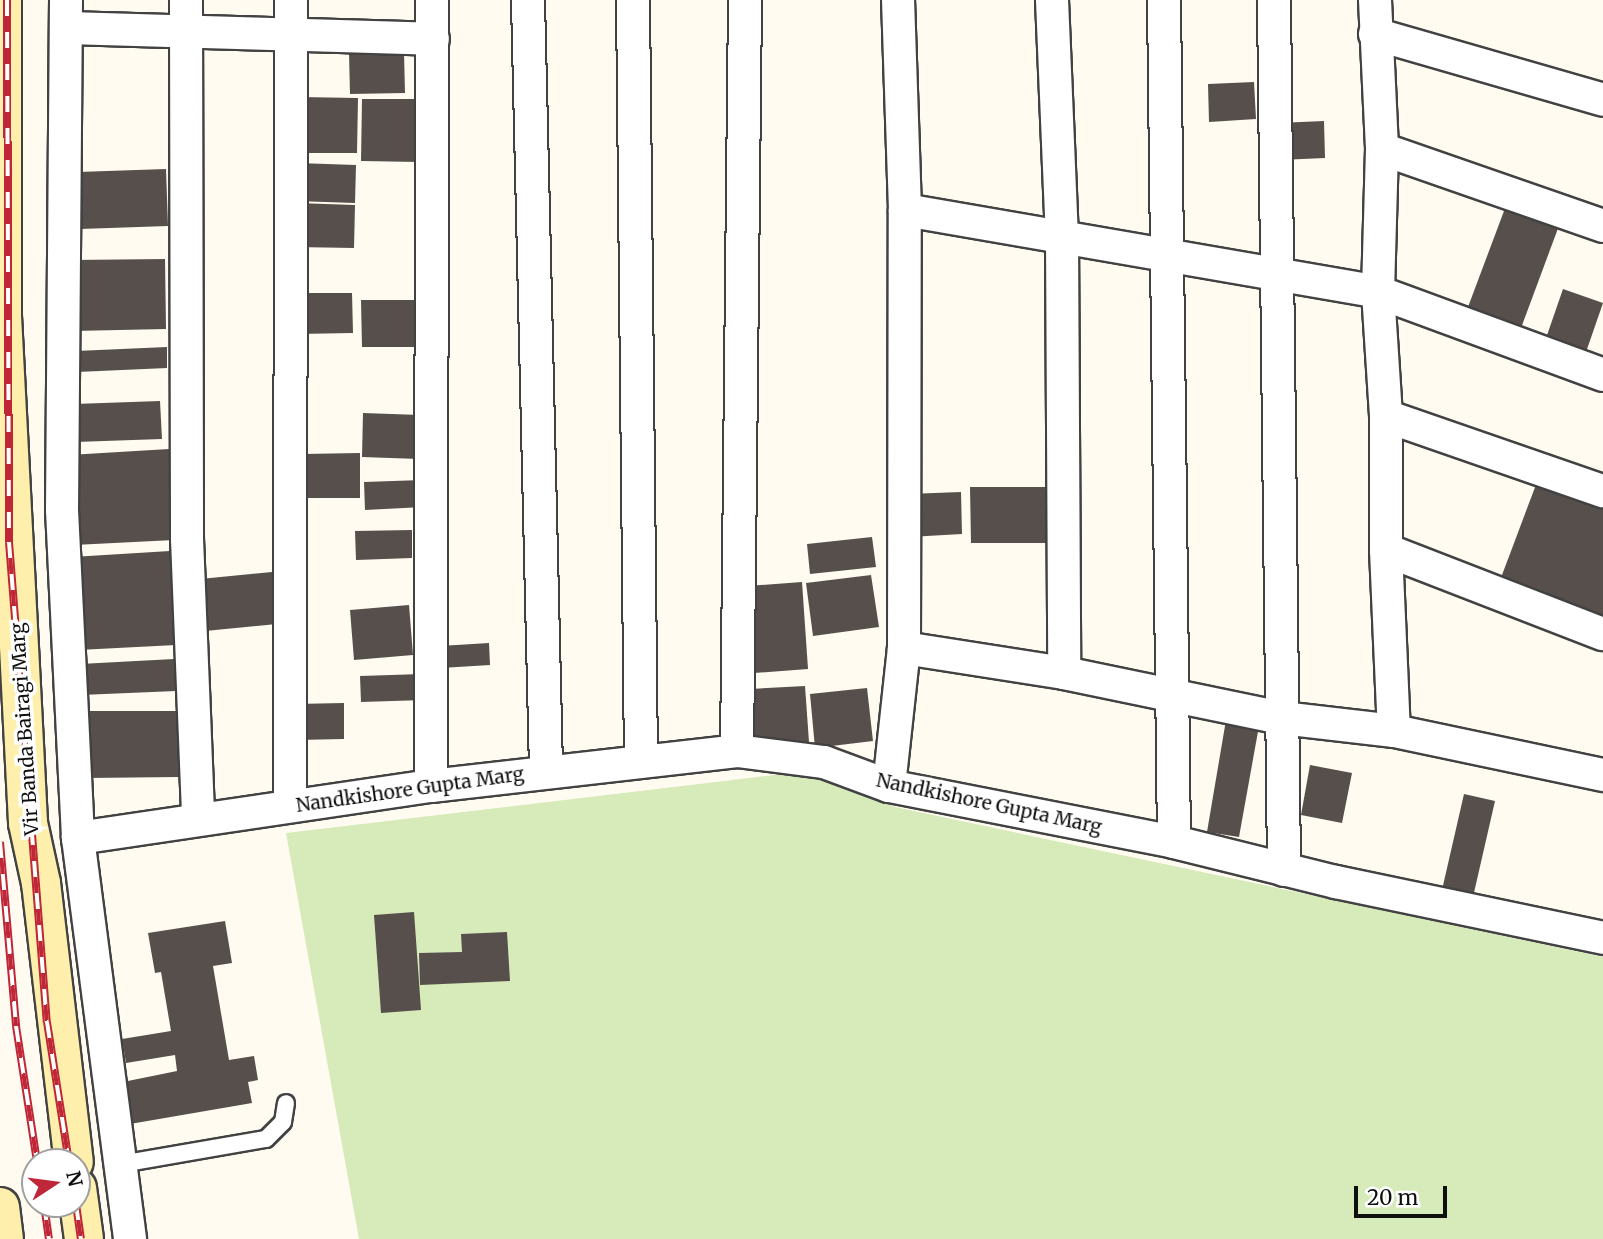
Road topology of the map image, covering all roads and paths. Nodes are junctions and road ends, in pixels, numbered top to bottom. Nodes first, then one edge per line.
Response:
1 (2, 0) edge
2 (291, 0) edge
3 (432, 0) edge
4 (528, 0) edge
5 (633, 0) edge
6 (745, 0) edge
7 (898, 0) edge
8 (1052, 0) edge
9 (1164, 0) edge
10 (1274, 0) edge
11 (1375, 0) edge
12 (66, 14) edge
13 (186, 15) edge
14 (1375, 34) junction
15 (292, 35) junction
16 (433, 39) junction
17 (1603, 100) edge
18 (1382, 149) junction
19 (905, 210) junction
20 (1603, 226) edge
21 (1062, 235) junction
22 (1168, 256) junction
23 (1279, 275) junction
24 (1378, 292) junction
25 (1603, 375) edge
26 (1386, 416) junction
27 (1603, 491) edge
28 (62, 510) junction
29 (12, 512) junction
30 (1386, 550) junction
31 (1603, 634) edge
32 (904, 649) junction
33 (1064, 673) junction
34 (1174, 698) junction
35 (1282, 718) junction
36 (1394, 731) junction
37 (737, 751) junction
38 (641, 759) junction
39 (546, 772) junction
40 (1603, 775) edge
41 (431, 786) junction
42 (890, 786) junction
43 (290, 806) junction
44 (198, 818) junction
45 (78, 838) junction
46 (1174, 842) junction
47 (1284, 870) junction
48 (1603, 937) edge
49 (286, 1103) dead end
50 (72, 1148) edge
51 (121, 1164) junction
52 (0, 1207) edge
53 (81, 1218) edge
54 (4, 1239) edge
55 (84, 1239) edge
56 (130, 1239) edge

1 - 29 main road, Vir Banda Bairagi Marg
2 - 15 street
3 - 16 street
4 - 39 street
5 - 38 street
6 - 37 street
7 - 19 street
8 - 21 street
9 - 22 street
10 - 23 street
11 - 14 street
12 - 13 street
12 - 28 street
13 - 15 street
13 - 44 street
14 - 17 street
14 - 18 street
15 - 16 street
15 - 43 street
16 - 41 street
18 - 20 street
18 - 24 street
19 - 21 street
19 - 32 street
21 - 22 street
21 - 33 street
22 - 23 street
22 - 34 street
23 - 24 street
23 - 35 street
24 - 25 street
24 - 26 street
26 - 27 street
26 - 30 street
28 - 29 street
28 - 45 street
29 - 50 main road, Vir Banda Bairagi Marg
30 - 31 street
30 - 36 street
32 - 33 street
32 - 42 street
33 - 34 street
34 - 35 street
34 - 46 street
35 - 36 street
35 - 47 street
36 - 40 street
37 - 38 street, Nandkishore Gupta Marg
37 - 42 street, Nandkishore Gupta Marg
38 - 39 street, Nandkishore Gupta Marg
39 - 41 street, Nandkishore Gupta Marg
41 - 43 street, Nandkishore Gupta Marg
42 - 46 street, Nandkishore Gupta Marg
43 - 44 street, Nandkishore Gupta Marg
44 - 45 street, Nandkishore Gupta Marg
45 - 51 street
46 - 47 street, Nandkishore Gupta Marg
47 - 48 street, Nandkishore Gupta Marg
49 - 51 lane
51 - 56 street
52 - 54 main road
53 - 55 main road

